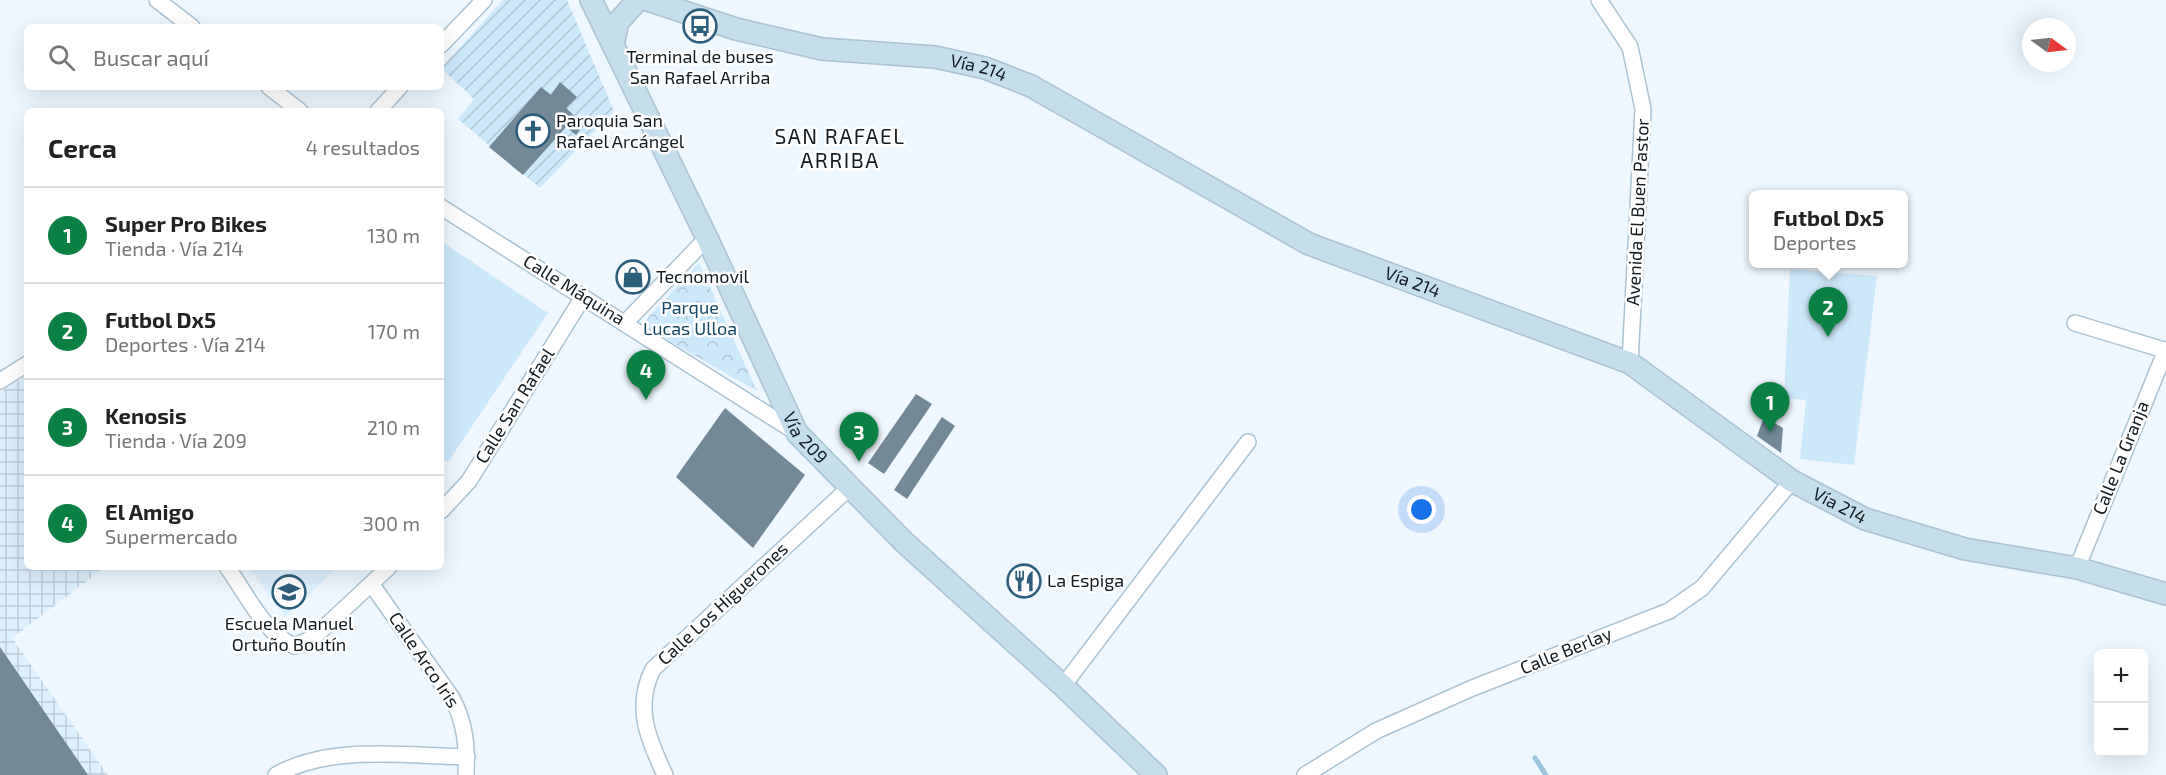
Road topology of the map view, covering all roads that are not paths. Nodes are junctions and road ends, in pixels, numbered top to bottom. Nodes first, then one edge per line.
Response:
1 (157, 0) edge
2 (484, 0) edge
3 (591, 0) edge
4 (638, 0) edge
5 (648, 0) edge
6 (1599, 0) edge
7 (188, 24) edge
8 (444, 42) edge
9 (613, 45) junction
10 (273, 90) edge
11 (397, 90) edge
12 (296, 108) edge
13 (381, 108) edge
14 (444, 209) edge
15 (707, 238) junction
16 (583, 297) junction
17 (626, 323) junction
18 (2074, 323) dead end
19 (2165, 350) edge
20 (1630, 363) junction
21 (24, 366) edge
22 (0, 381) edge
23 (797, 433) junction
24 (1248, 442) dead end
25 (1792, 482) junction
26 (849, 488) junction
27 (444, 508) edge
28 (2077, 568) junction
29 (229, 570) edge
30 (385, 570) edge
31 (372, 585) junction
32 (2166, 594) edge
33 (1063, 686) junction
34 (467, 757) junction
35 (276, 775) edge
36 (466, 775) edge
37 (665, 775) edge
38 (1156, 775) edge
39 (1305, 775) edge

1 - 7 street
2 - 8 street
3 - 9 main road, Vía 209
4 - 9 main road
5 - 20 main road, Vía 214
6 - 20 street, Avenida El Buen Pastor
9 - 15 main road, Vía 209
10 - 12 street
11 - 13 street
14 - 16 street, Calle Máquina
15 - 17 street
15 - 23 main road, Vía 209
16 - 17 street, Calle Máquina
16 - 27 street, Calle San Rafael
17 - 23 street, Calle Máquina
18 - 19 street
19 - 28 street, Calle La Granja
20 - 25 main road, Vía 214
21 - 22 street
23 - 26 main road, Vía 209
24 - 33 street
25 - 28 main road, Vía 214
25 - 39 street, Calle Berlay
26 - 33 main road, Vía 209
26 - 37 street, Calle Los Higuerones
28 - 32 main road, Vía 214
29 - 31 street
30 - 31 street
31 - 34 street, Calle Arco Iris
33 - 38 main road, Vía 209
34 - 35 street
34 - 36 street, Calle Arco Iris

